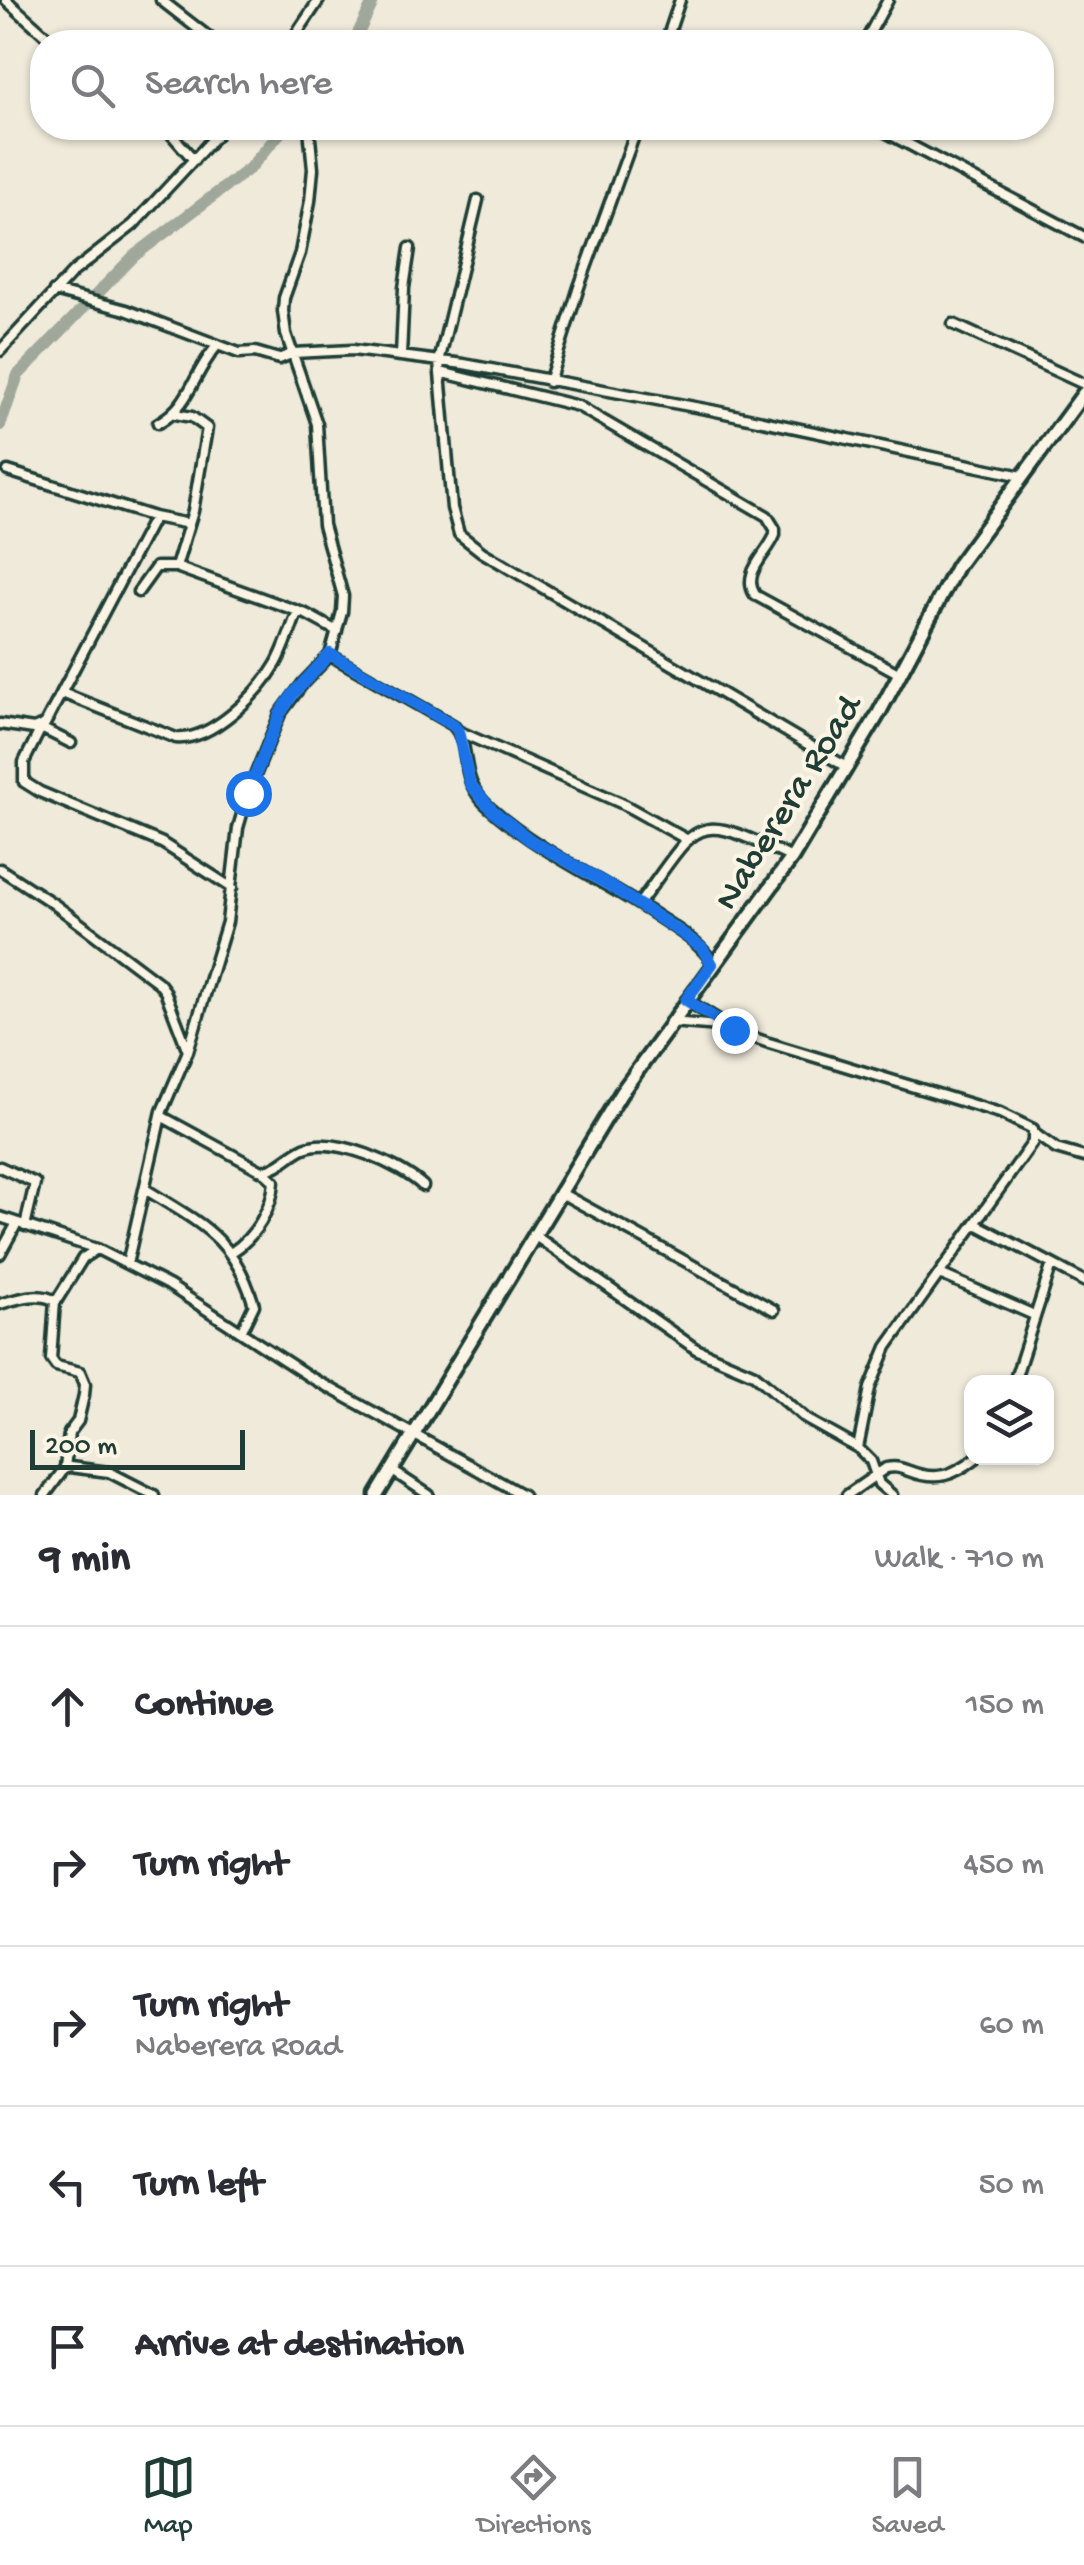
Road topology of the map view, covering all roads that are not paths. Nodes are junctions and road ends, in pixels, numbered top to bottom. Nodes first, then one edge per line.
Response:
1 (6, 0) edge
2 (161, 0) edge
3 (319, 0) edge
4 (680, 0) edge
5 (888, 0) edge
6 (40, 30) edge
7 (200, 30) edge
8 (299, 30) edge
9 (670, 30) edge
10 (872, 30) edge
11 (176, 140) edge
12 (212, 140) edge
13 (310, 140) edge
14 (632, 140) edge
15 (901, 140) edge
16 (194, 160) junction
17 (478, 200) dead end
18 (1084, 237) edge
19 (410, 248) dead end
20 (54, 291) junction
21 (953, 324) dead end
22 (216, 346) junction
23 (0, 352) edge
24 (293, 353) junction
25 (402, 356) junction
26 (439, 367) junction
27 (549, 382) junction
28 (1084, 384) edge
29 (1084, 393) edge
30 (175, 414) junction
31 (158, 424) dead end
32 (8, 471) dead end
33 (1022, 476) junction
34 (154, 517) junction
35 (189, 524) junction
36 (176, 568) junction
37 (138, 592) dead end
38 (298, 611) junction
39 (337, 631) junction
40 (330, 654) junction
41 (898, 673) junction
42 (62, 692) junction
43 (0, 724) edge
44 (41, 728) junction
45 (458, 731) junction
46 (71, 743) dead end
47 (848, 768) junction
48 (686, 839) junction
49 (792, 858) junction
50 (0, 869) edge
51 (232, 888) junction
52 (639, 904) junction
53 (712, 964) junction
54 (686, 1000) junction
55 (670, 1022) junction
56 (734, 1030) junction
57 (188, 1050) junction
58 (161, 1116) junction
59 (1035, 1134) junction
60 (1084, 1157) edge
61 (0, 1168) edge
62 (262, 1171) junction
63 (422, 1186) dead end
64 (145, 1189) junction
65 (559, 1192) junction
66 (0, 1217) edge
67 (21, 1224) junction
68 (976, 1224) junction
69 (534, 1235) junction
70 (97, 1249) junction
71 (232, 1252) junction
72 (0, 1254) edge
73 (127, 1264) junction
74 (1052, 1264) junction
75 (940, 1274) junction
76 (1084, 1281) edge
77 (55, 1303) junction
78 (0, 1304) edge
79 (774, 1310) dead end
80 (1034, 1315) junction
81 (241, 1332) junction
82 (1016, 1375) edge
83 (414, 1434) junction
84 (858, 1448) junction
85 (964, 1465) edge
86 (65, 1468) junction
87 (392, 1470) junction
88 (874, 1475) junction
89 (45, 1495) edge
90 (154, 1495) edge
91 (377, 1495) edge
92 (429, 1495) edge
93 (524, 1495) edge
94 (847, 1495) edge
95 (892, 1495) edge

1 - 6 street
2 - 7 street
3 - 8 street
4 - 9 street
5 - 10 street
11 - 16 street
12 - 16 street
13 - 24 street
14 - 27 street
15 - 18 street
16 - 20 street
17 - 26 street
19 - 25 street
20 - 22 street
20 - 23 street
21 - 28 street
22 - 24 street
22 - 30 street
24 - 25 street
24 - 39 street
25 - 26 street
26 - 27 street
26 - 41 street
26 - 47 street
27 - 33 street
29 - 33 street, Naberera Road
30 - 31 street
30 - 35 street
32 - 34 street
33 - 41 street, Naberera Road
34 - 35 street
34 - 42 street
35 - 36 street
36 - 37 street
36 - 38 street
38 - 39 street
38 - 42 street
39 - 40 street
40 - 45 street
40 - 51 street
41 - 47 street, Naberera Road
42 - 44 street
43 - 44 street
44 - 46 street
44 - 51 street
45 - 48 street
45 - 52 street
47 - 49 street, Naberera Road
48 - 49 street
48 - 52 street
49 - 53 street, Naberera Road
50 - 57 street
51 - 57 street
52 - 53 street
53 - 54 street, Naberera Road
54 - 55 street, Naberera Road
54 - 56 street
55 - 56 street
55 - 65 street, Naberera Road
56 - 59 street
57 - 58 street
58 - 62 street
58 - 64 street
59 - 60 street
59 - 68 street
61 - 67 street
62 - 63 street
62 - 71 street
64 - 71 street
64 - 73 street
65 - 69 street, Naberera Road
65 - 79 street
66 - 67 street
67 - 70 street
67 - 72 street
68 - 74 street
68 - 75 street
69 - 83 street, Naberera Road
69 - 84 street
70 - 73 street
70 - 77 street
71 - 81 street
73 - 81 street
74 - 76 street
74 - 80 street
75 - 80 street
75 - 84 street
77 - 78 street
77 - 86 street
80 - 82 street
81 - 83 street
83 - 87 street, Naberera Road
83 - 93 street
84 - 88 street
85 - 88 street
86 - 89 street
86 - 90 street
87 - 91 street, Naberera Road
87 - 92 street
88 - 94 street
88 - 95 street

